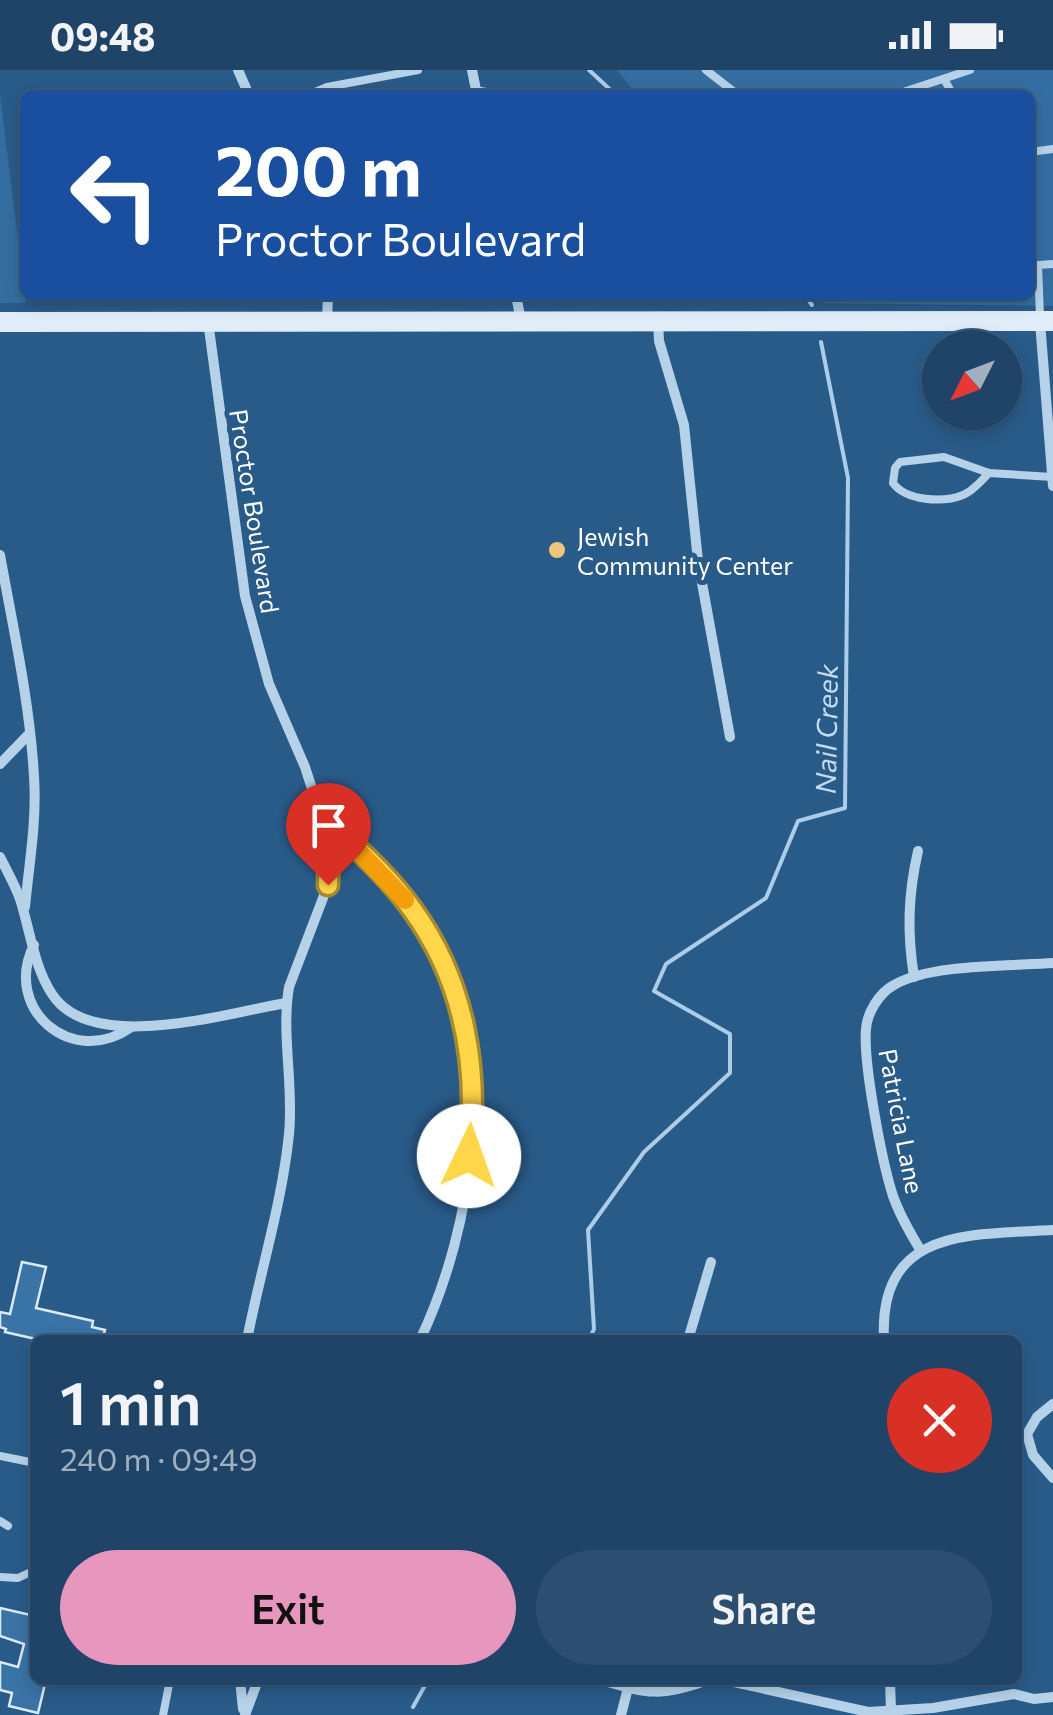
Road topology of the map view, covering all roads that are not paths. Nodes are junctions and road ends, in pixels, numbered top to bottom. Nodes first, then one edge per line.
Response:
1 (418, 70) edge
2 (706, 70) edge
3 (970, 70) edge
4 (944, 79) junction
5 (320, 90) edge
6 (732, 90) edge
7 (910, 90) edge
8 (950, 90) edge
9 (1035, 270) edge
10 (328, 300) edge
11 (517, 300) edge
12 (208, 321) junction
13 (327, 321) junction
14 (521, 321) junction
15 (658, 321) junction
16 (0, 322) edge
17 (1047, 322) edge
18 (989, 474) junction
19 (1052, 477) edge
20 (1053, 486) edge
21 (0, 555) edge
22 (29, 733) junction
23 (730, 737) dead end
24 (0, 764) edge
25 (322, 815) junction
26 (918, 851) dead end
27 (0, 857) edge
28 (24, 914) junction
29 (34, 945) junction
30 (1053, 963) edge
31 (914, 976) junction
32 (286, 1003) junction
33 (131, 1028) junction
34 (1053, 1230) edge
35 (921, 1250) junction
36 (712, 1262) dead end
37 (248, 1335) edge
38 (422, 1335) edge
39 (690, 1335) edge
40 (884, 1335) edge
41 (1053, 1404) edge
42 (1, 1459) edge
43 (30, 1462) edge
44 (1053, 1478) edge
45 (30, 1572) edge
46 (0, 1577) edge
47 (169, 1685) edge
48 (241, 1685) edge
49 (256, 1685) edge
50 (618, 1685) edge
51 (684, 1685) edge
52 (746, 1685) edge
53 (890, 1685) edge
54 (628, 1688) junction
55 (1053, 1697) edge
56 (891, 1710) junction
57 (163, 1715) edge
58 (244, 1715) edge
59 (621, 1715) edge

1 - 5 lane
2 - 6 lane
3 - 4 lane
4 - 7 lane
4 - 8 lane
9 - 17 lane
10 - 13 street
11 - 14 street
12 - 13 street
12 - 16 street
12 - 25 street, Proctor Boulevard
13 - 14 street
14 - 15 street
15 - 17 street
15 - 23 street
17 - 19 street
18 - 18 lane
18 - 19 lane
19 - 20 street
21 - 22 street
22 - 24 street
22 - 28 street
25 - 32 street, Proctor Boulevard
25 - 38 street, Proctor Boulevard
26 - 31 street
27 - 28 street
28 - 29 street
29 - 33 street
29 - 33 street
30 - 31 street, Patricia Lane
31 - 35 street, Patricia Lane
32 - 33 street
32 - 37 street, Proctor Boulevard
34 - 35 street
35 - 40 street
36 - 39 street
41 - 44 street
42 - 43 lane
45 - 46 lane
47 - 57 lane
48 - 58 street
49 - 58 street
50 - 54 street
51 - 54 street
52 - 56 street
53 - 56 street
54 - 59 street
55 - 56 street

